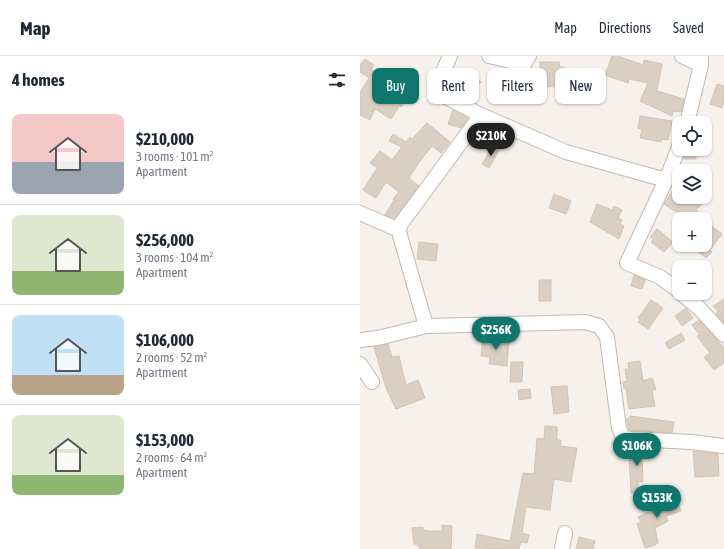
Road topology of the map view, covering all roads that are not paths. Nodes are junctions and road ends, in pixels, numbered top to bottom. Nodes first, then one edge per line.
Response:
1 (450, 56) edge
2 (489, 56) edge
3 (529, 56) edge
4 (682, 56) edge
5 (701, 60) edge
6 (481, 115) junction
7 (689, 116) edge
8 (675, 156) edge
9 (666, 180) junction
10 (360, 213) edge
11 (399, 230) junction
12 (672, 286) edge
13 (690, 300) edge
14 (426, 326) junction
15 (724, 335) edge
16 (360, 340) edge
17 (360, 364) edge
18 (372, 382) dead end
19 (724, 446) edge
20 (565, 534) dead end
21 (562, 549) edge

1 - 6 street
2 - 3 street
4 - 5 street
5 - 7 street
6 - 9 street
6 - 11 street
8 - 9 street
9 - 12 street
10 - 11 street
11 - 14 street
13 - 15 street
14 - 16 street
14 - 19 street
17 - 18 street
20 - 21 street

